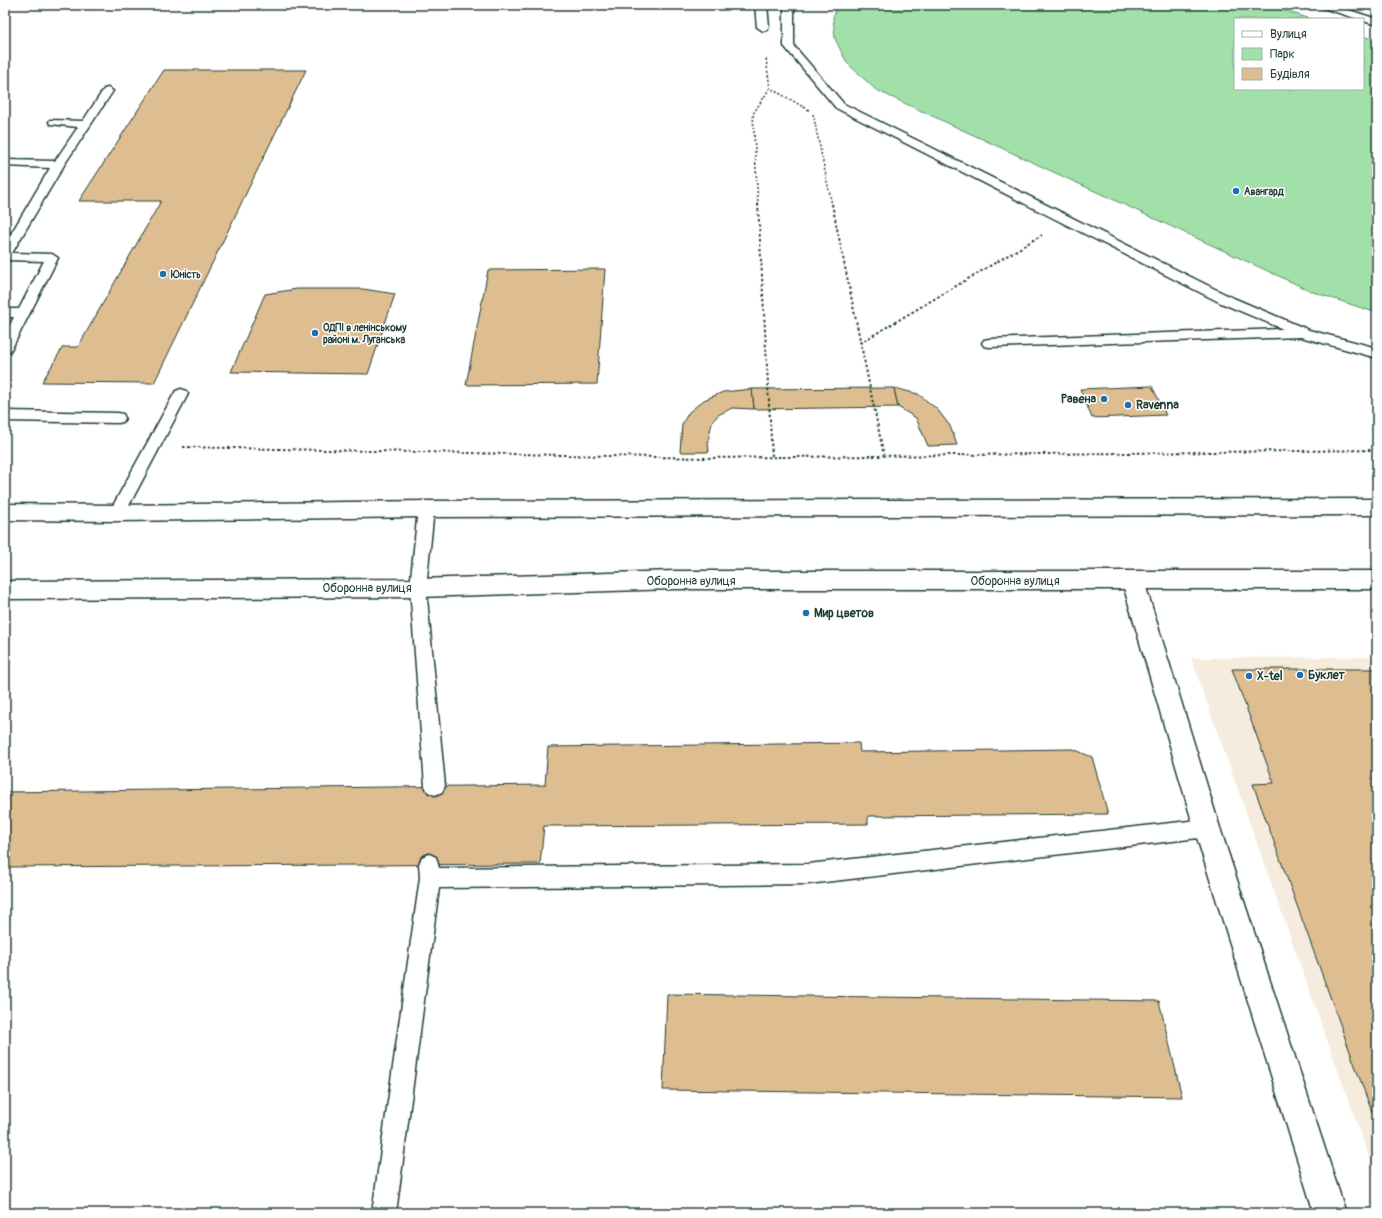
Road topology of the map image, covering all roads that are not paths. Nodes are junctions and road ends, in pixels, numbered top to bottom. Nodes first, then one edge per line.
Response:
1 (761, 5) edge
2 (789, 5) edge
3 (1323, 5) edge
4 (1377, 22) edge
5 (763, 27) road end
6 (108, 91) dead end
7 (54, 122) dead end
8 (86, 124) junction
9 (5, 163) edge
10 (58, 165) junction
11 (5, 255) edge
12 (5, 313) edge
13 (23, 313) junction
14 (1304, 332) junction
15 (989, 343) dead end
16 (5, 348) edge
17 (1377, 352) edge
18 (181, 394) dead end
19 (5, 416) edge
20 (118, 418) dead end
21 (1377, 507) edge
22 (426, 509) junction
23 (5, 512) edge
24 (117, 513) junction
25 (1377, 580) edge
26 (1134, 581) junction
27 (418, 588) junction
28 (5, 590) edge
29 (435, 786) dead end
30 (1207, 828) junction
31 (384, 1213) edge
32 (1330, 1213) edge

1 - 5 main road
2 - 14 lane
3 - 4 lane
6 - 8 lane
7 - 8 lane
8 - 10 lane
9 - 10 lane
10 - 11 lane
11 - 13 lane
12 - 13 lane
13 - 16 lane
14 - 15 lane
14 - 17 lane
18 - 24 lane
19 - 20 lane
21 - 22 main road
22 - 24 main road
22 - 27 lane
23 - 24 main road
25 - 26 main road, Оборонна вулиця
26 - 27 main road, Оборонна вулиця
26 - 30 main road
27 - 28 main road, Оборонна вулиця
27 - 29 lane
30 - 31 lane
30 - 32 main road

